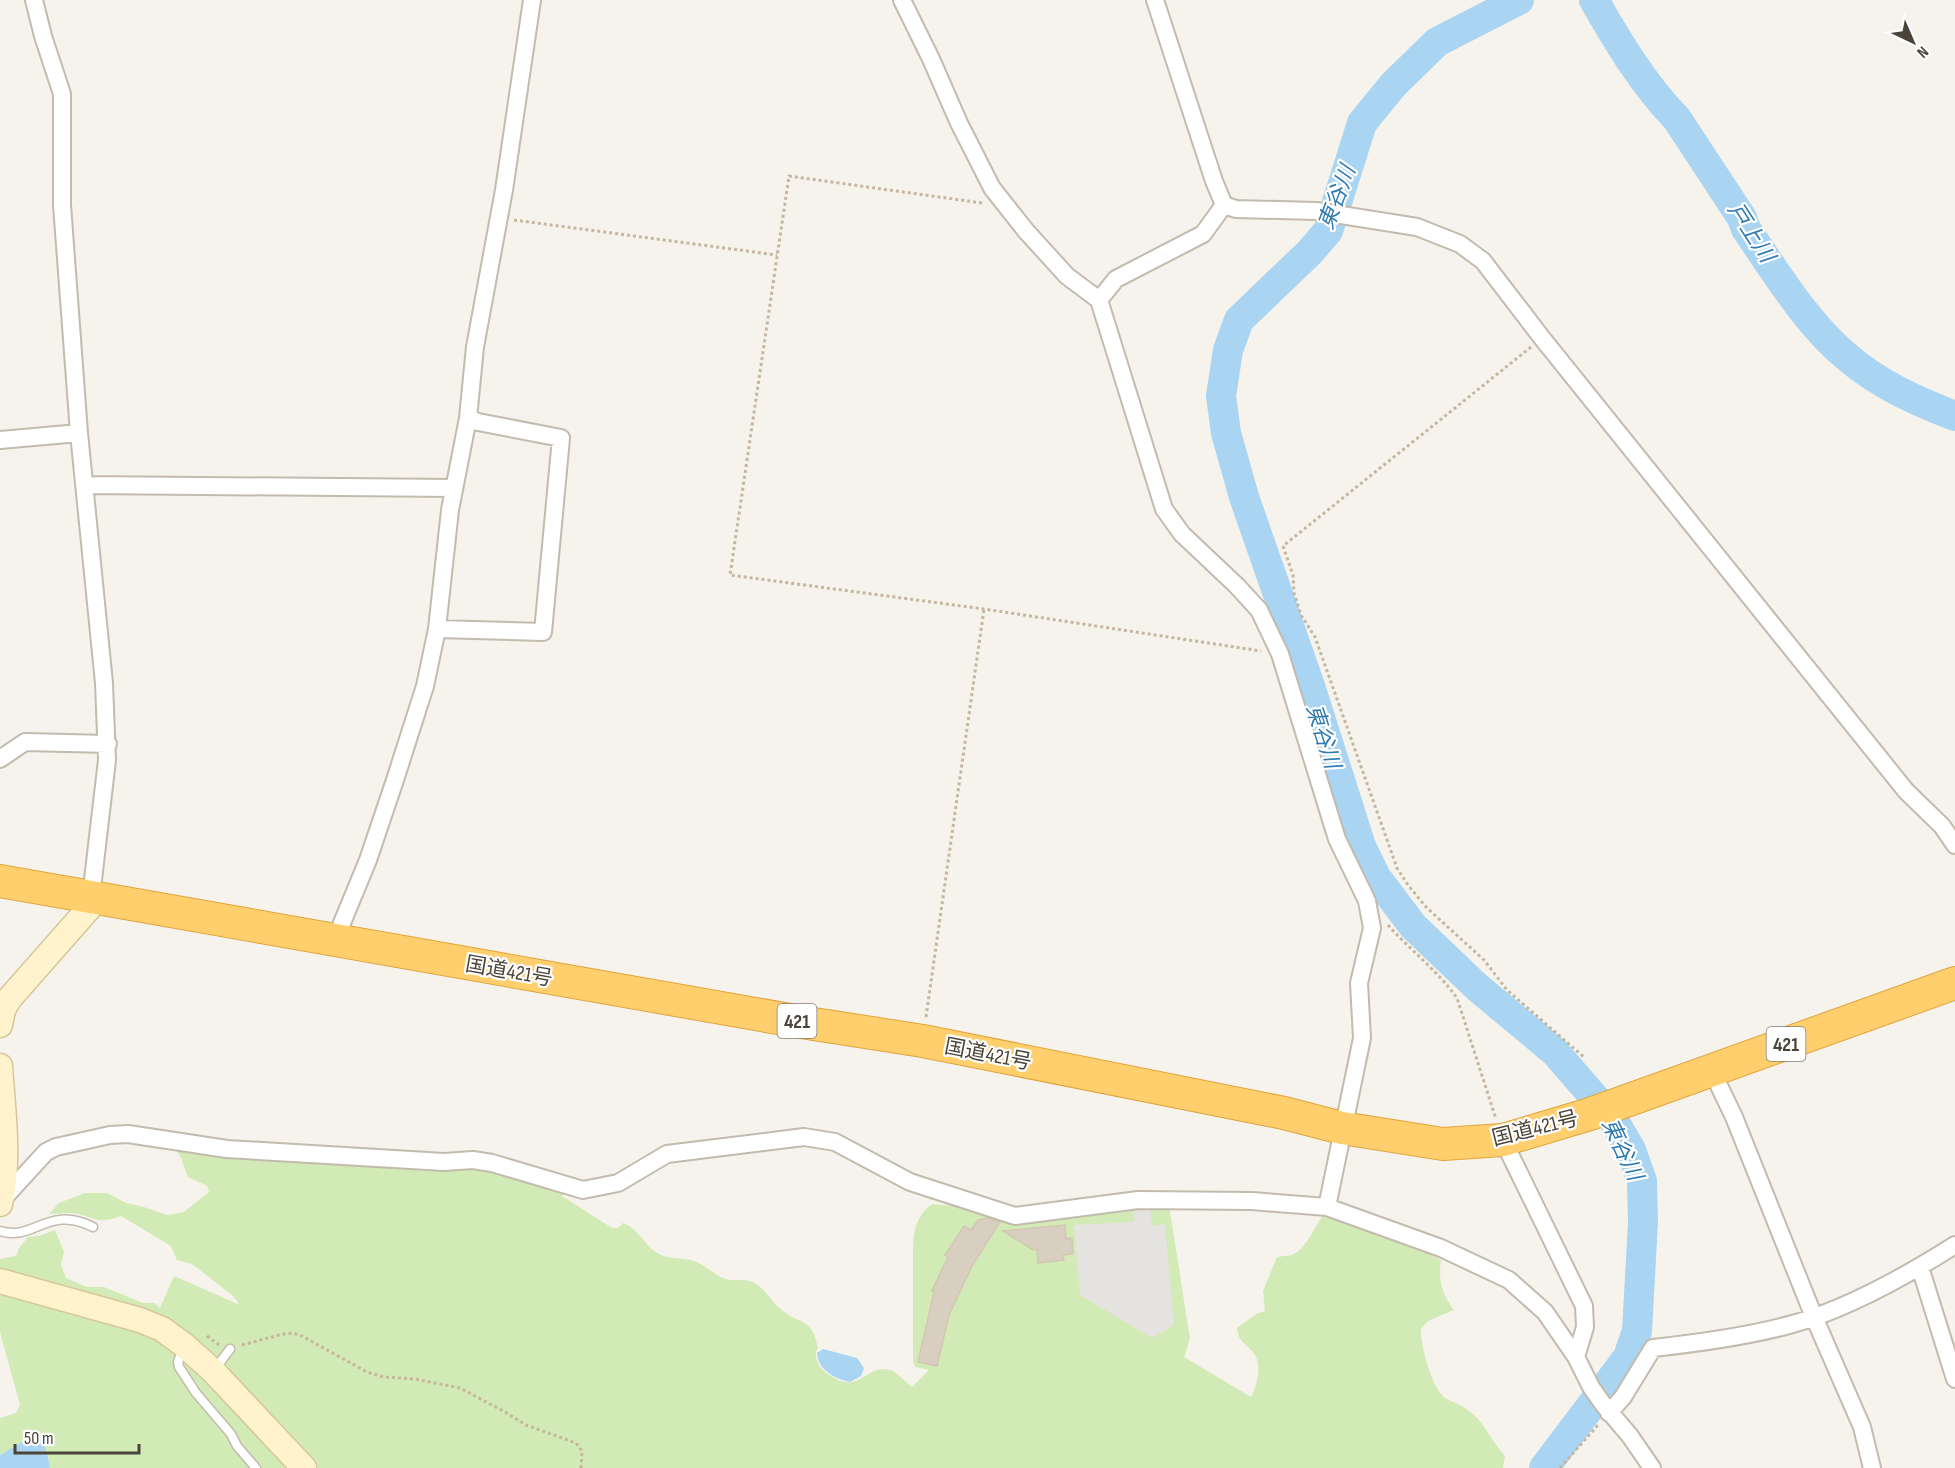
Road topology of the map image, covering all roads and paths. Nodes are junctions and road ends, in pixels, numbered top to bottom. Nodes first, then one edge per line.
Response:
1 (34, 0) edge
2 (532, 0) edge
3 (902, 0) edge
4 (1155, 0) edge
5 (1000, 200) junction
6 (1224, 205) junction
7 (499, 218) junction
8 (777, 255) junction
9 (1098, 300) junction
10 (1542, 338) junction
11 (468, 418) junction
12 (79, 433) junction
13 (0, 440) edge
14 (85, 485) junction
15 (454, 488) junction
16 (984, 609) junction
17 (437, 629) junction
18 (1247, 649) dead end
19 (108, 744) junction
20 (0, 759) edge
21 (1955, 845) edge
22 (0, 881) edge
23 (94, 898) junction
24 (1366, 901) junction
25 (335, 940) junction
26 (1955, 982) edge
27 (0, 1025) edge
28 (923, 1041) junction
29 (1585, 1058) dead end
30 (0, 1066) edge
31 (1712, 1071) junction
32 (1342, 1128) junction
33 (1503, 1140) junction
34 (0, 1203) edge
35 (1327, 1207) junction
36 (93, 1227) dead end
37 (0, 1232) edge
38 (1955, 1245) edge
39 (1920, 1267) junction
40 (0, 1281) edge
41 (1814, 1317) junction
42 (194, 1340) junction
43 (230, 1349) junction
44 (1575, 1357) junction
45 (213, 1371) junction
46 (1955, 1379) edge
47 (1606, 1408) junction
48 (256, 1468) edge
49 (304, 1468) edge
50 (581, 1468) edge
51 (1560, 1468) edge
52 (1652, 1468) edge
53 (1872, 1468) edge

1 - 12 street
2 - 7 street
3 - 5 street
4 - 6 street
5 - 8 path
5 - 9 street
6 - 9 street
6 - 10 street
7 - 8 path
7 - 11 street
8 - 16 path
9 - 24 street
10 - 21 street
10 - 29 path
11 - 15 street
11 - 17 street
12 - 13 street
12 - 14 street
14 - 15 street
14 - 19 street
15 - 17 street
16 - 18 path
16 - 28 path
17 - 25 street
19 - 20 street
19 - 23 street
22 - 23 highway, 国道421号 / 421
23 - 25 highway, 国道421号 / 421
23 - 27 street
24 - 32 street
24 - 33 path
25 - 28 highway, 国道421号 / 421
26 - 31 highway, 国道421号 / 421
28 - 32 highway, 国道421号 / 421
30 - 34 street
31 - 33 highway, 国道421号 / 421
31 - 41 street
32 - 33 highway, 国道421号 / 421
32 - 35 street
33 - 44 street
34 - 35 street
35 - 44 street
36 - 37 lane
38 - 39 street
39 - 41 street
39 - 46 street
40 - 42 street
41 - 47 street
41 - 53 street
42 - 43 path
42 - 45 street
42 - 48 lane
43 - 45 lane
43 - 50 path
44 - 47 street
45 - 49 street
47 - 51 path
47 - 52 street

